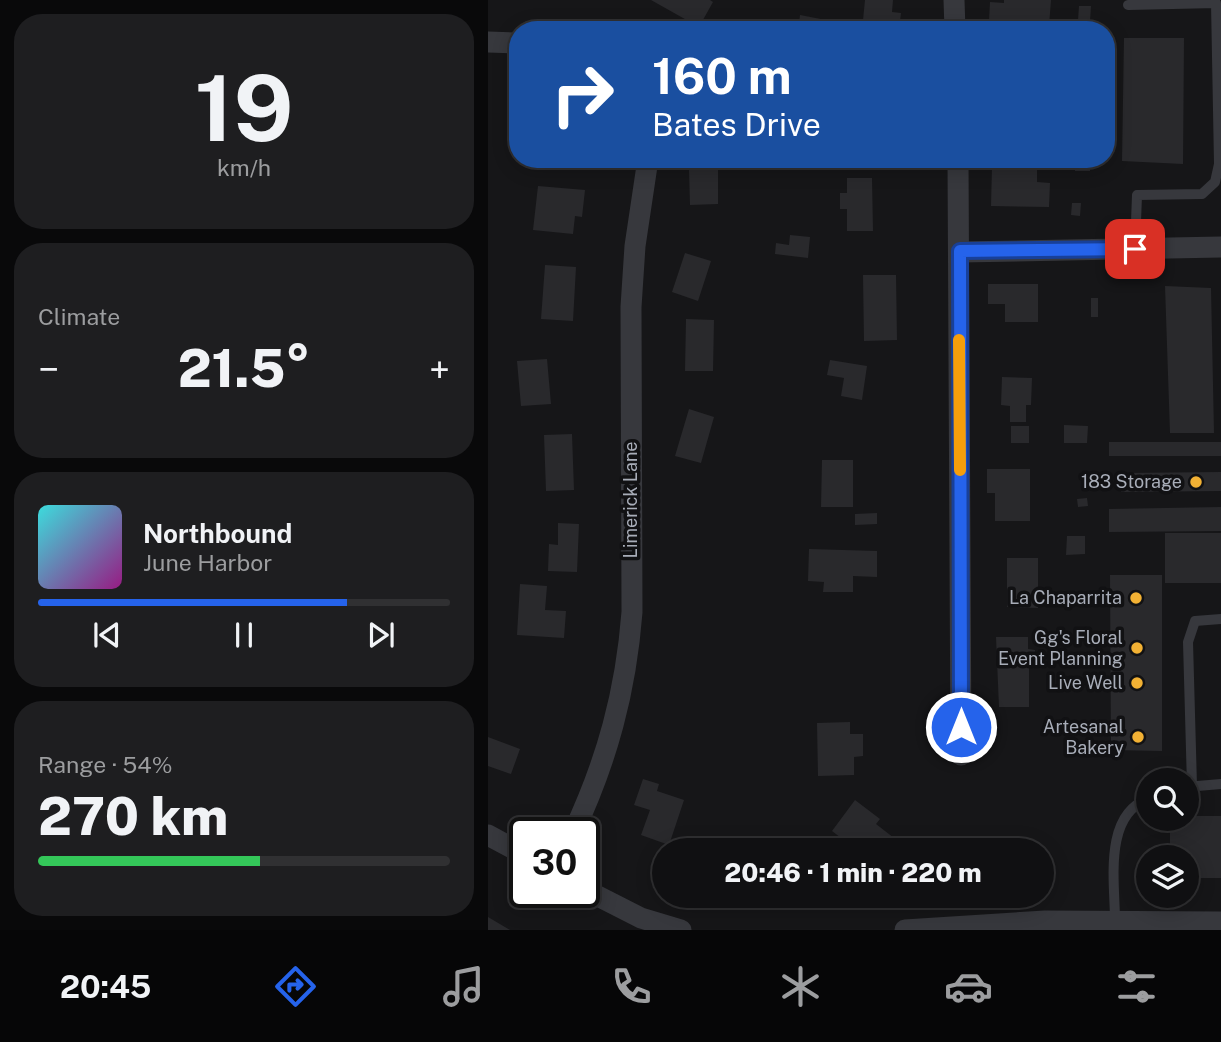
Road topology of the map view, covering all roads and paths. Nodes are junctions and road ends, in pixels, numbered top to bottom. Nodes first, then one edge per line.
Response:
1 (954, 0) edge
2 (1128, 5) dead end
3 (955, 21) edge
4 (1220, 35) edge
5 (488, 42) edge
6 (509, 43) edge
7 (647, 168) edge
8 (958, 168) edge
9 (1221, 247) edge
10 (1135, 249) junction
11 (960, 251) junction
12 (1221, 619) edge
13 (961, 755) dead end
14 (1189, 768) edge
15 (1221, 784) edge
16 (1199, 786) edge
17 (1136, 804) edge
18 (580, 817) edge
19 (488, 835) edge
20 (509, 846) edge
21 (600, 897) edge
22 (1115, 921) junction
23 (1221, 922) edge
24 (1143, 925) edge
25 (917, 929) edge
26 (681, 930) edge

1 - 3 street
2 - 4 lane
4 - 10 lane
5 - 6 street
7 - 18 street, Limerick Lane
8 - 11 street
9 - 10 street
10 - 11 street
11 - 13 street
12 - 14 lane
15 - 16 lane
17 - 22 lane
19 - 20 street
21 - 26 street
22 - 24 street
22 - 25 street
23 - 24 street

